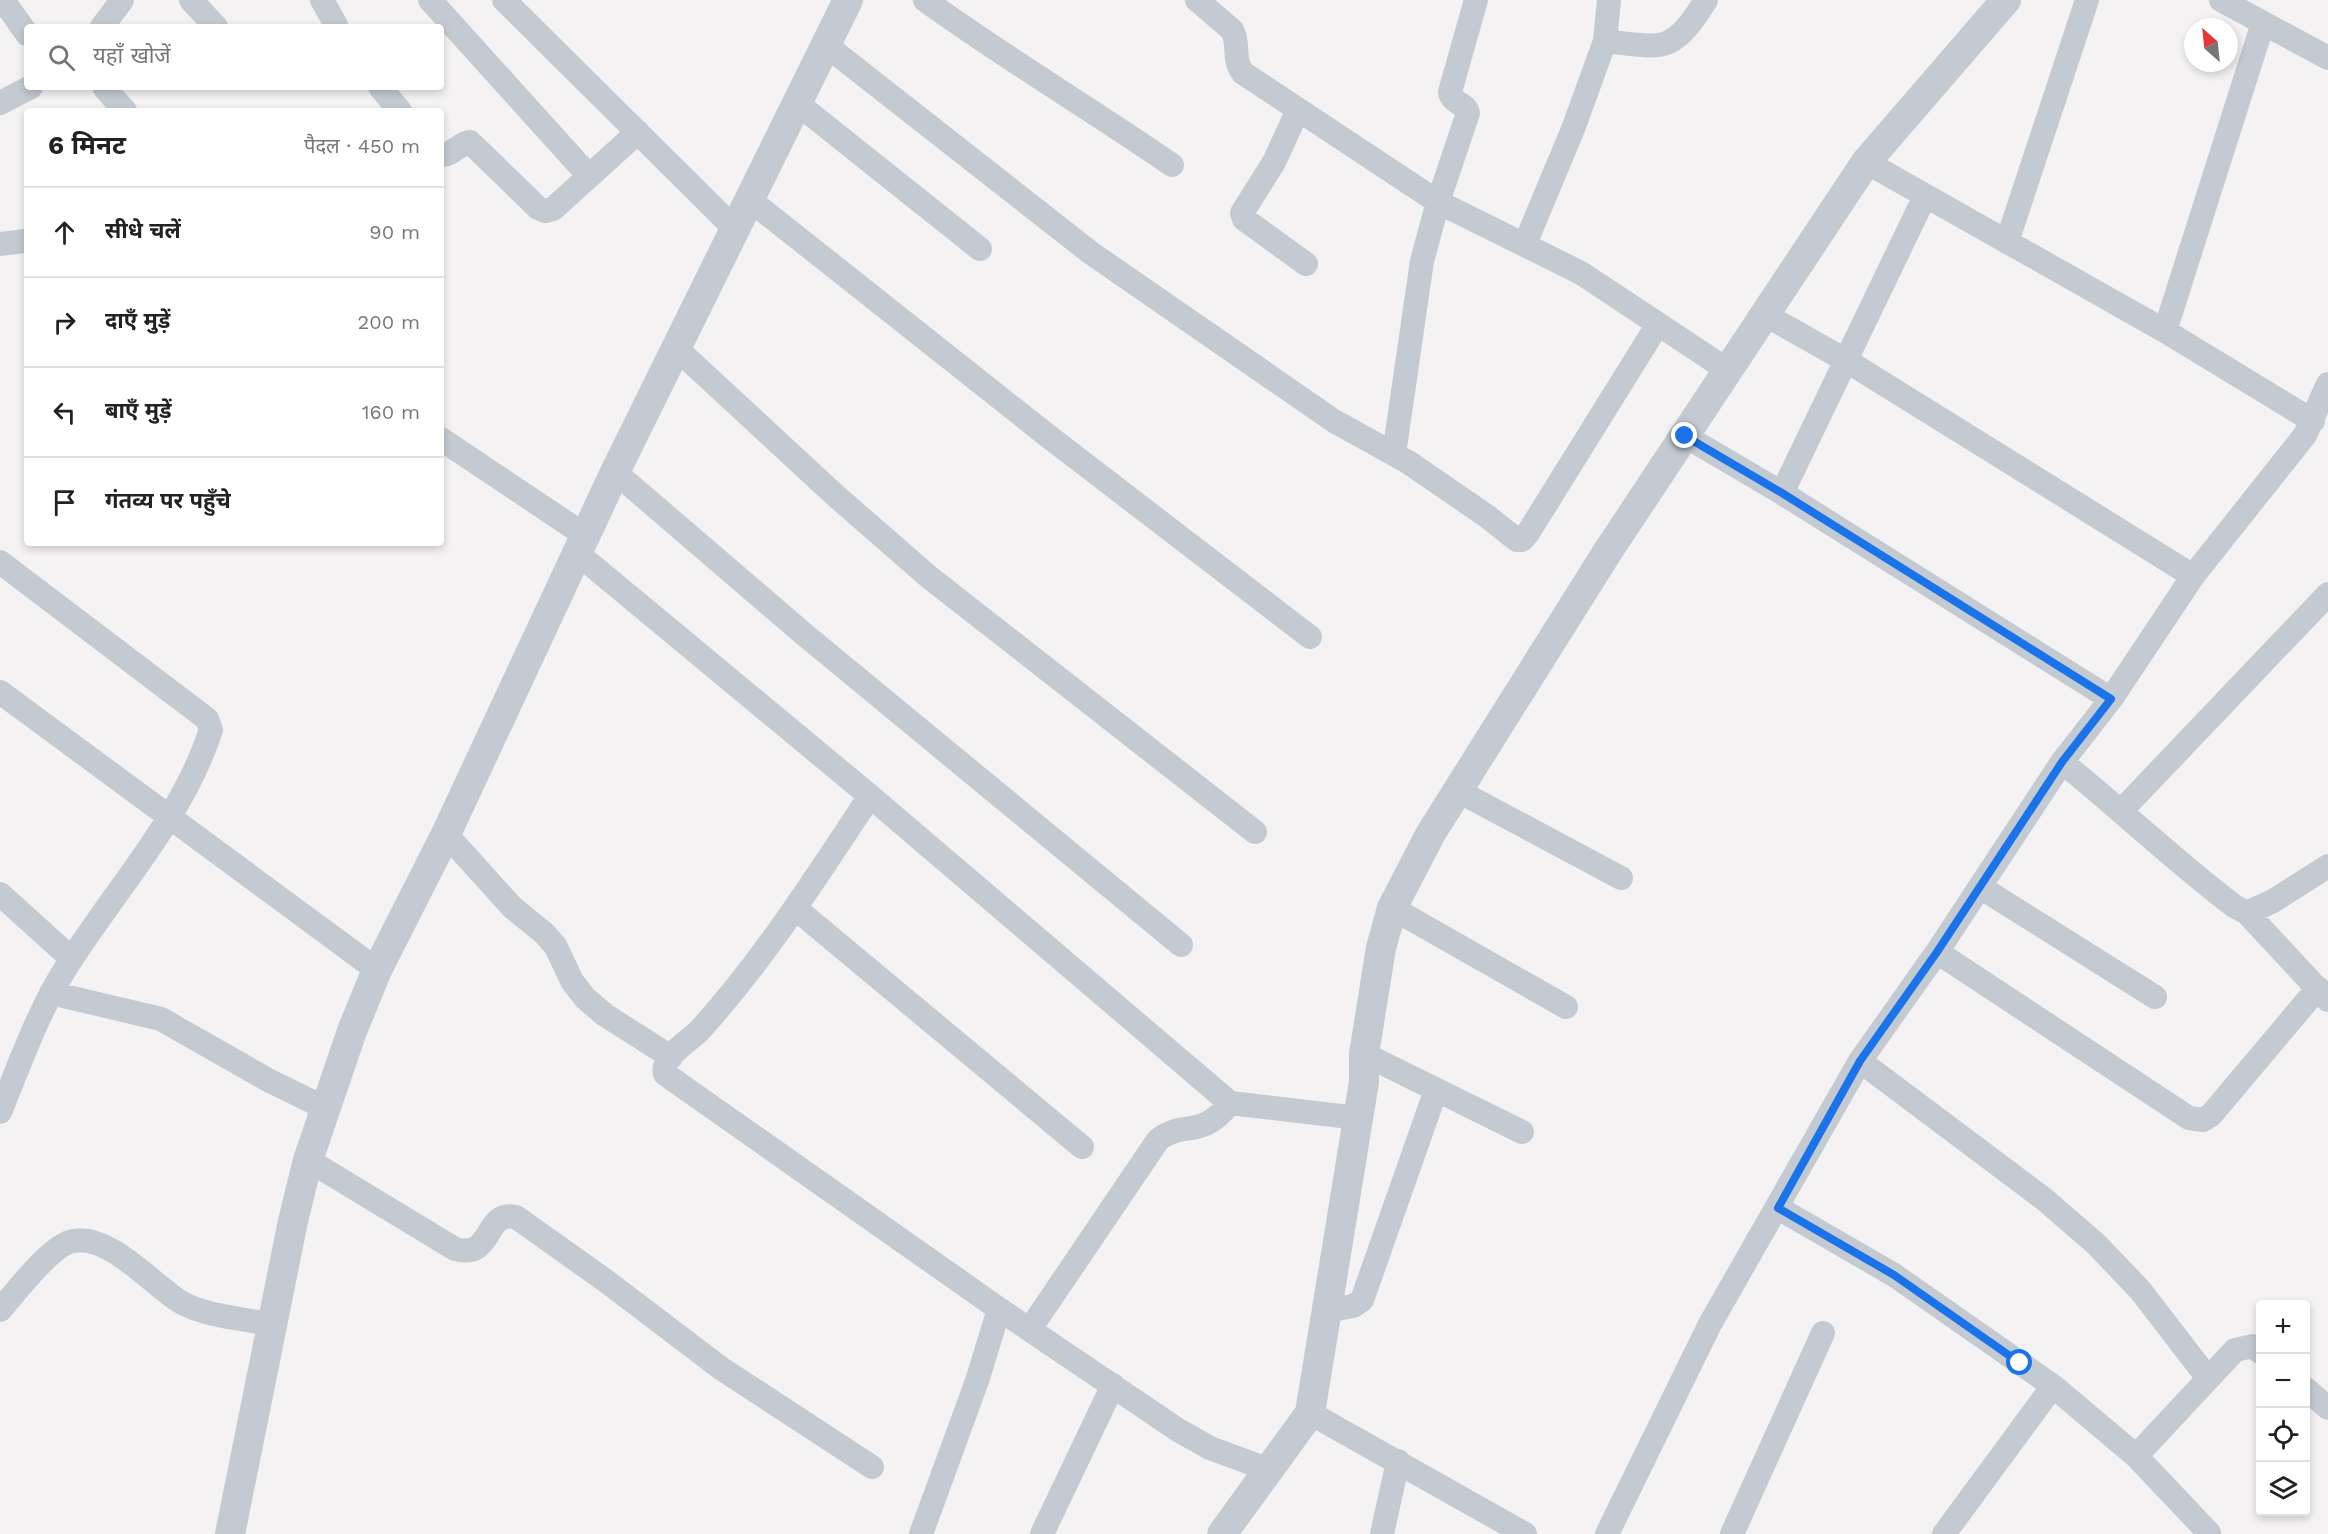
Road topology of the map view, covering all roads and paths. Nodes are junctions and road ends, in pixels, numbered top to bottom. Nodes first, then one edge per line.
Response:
1 (3, 0) edge
2 (122, 0) edge
3 (191, 0) edge
4 (322, 0) edge
5 (430, 0) edge
6 (504, 0) edge
7 (848, 0) edge
8 (925, 0) edge
9 (1197, 0) edge
10 (1476, 0) edge
11 (1609, 0) edge
12 (1706, 0) edge
13 (2006, 0) edge
14 (2087, 0) edge
15 (2221, 0) edge
16 (2263, 23) junction
17 (104, 24) edge
18 (213, 24) edge
19 (335, 24) edge
20 (24, 30) edge
21 (1605, 41) junction
22 (827, 46) junction
23 (2328, 58) edge
24 (25, 90) edge
25 (107, 90) edge
26 (382, 90) edge
27 (0, 103) edge
28 (798, 104) junction
29 (122, 108) edge
30 (398, 108) edge
31 (1298, 110) junction
32 (638, 132) junction
33 (444, 155) edge
34 (1866, 162) junction
35 (1172, 165) dead end
36 (589, 176) junction
37 (1925, 196) junction
38 (750, 200) junction
39 (1438, 202) junction
40 (735, 229) junction
41 (24, 241) edge
42 (2007, 242) junction
43 (0, 244) edge
44 (1525, 244) junction
45 (980, 249) dead end
46 (1306, 264) dead end
47 (1764, 314) junction
48 (2165, 331) junction
49 (1675, 336) junction
50 (676, 348) junction
51 (1847, 361) junction
52 (1729, 371) junction
53 (2328, 384) edge
54 (2313, 421) junction
55 (1685, 436) junction
56 (444, 441) edge
57 (1394, 454) junction
58 (615, 472) junction
59 (1782, 493) junction
60 (581, 545) junction
61 (0, 562) edge
62 (2193, 576) junction
63 (2328, 594) edge
64 (1310, 637) dead end
65 (0, 693) edge
66 (2111, 699) junction
67 (2062, 762) junction
68 (1460, 792) junction
69 (870, 796) junction
70 (2122, 810) junction
71 (170, 817) junction
72 (1255, 832) dead end
73 (446, 834) junction
74 (2328, 866) edge
75 (1621, 879) dead end
76 (1980, 886) junction
77 (0, 894) edge
78 (795, 908) junction
79 (1392, 908) junction
80 (2247, 913) junction
81 (1181, 945) dead end
82 (1937, 952) junction
83 (72, 958) junction
84 (377, 970) junction
85 (51, 993) junction
86 (2323, 994) edge
87 (2155, 997) dead end
88 (1566, 1007) dead end
89 (1364, 1054) junction
90 (671, 1056) junction
91 (1860, 1061) junction
92 (1436, 1090) junction
93 (1243, 1106) junction
94 (325, 1108) junction
95 (0, 1112) edge
96 (1358, 1118) junction
97 (1522, 1132) dead end
98 (1082, 1147) dead end
99 (308, 1160) junction
100 (1778, 1208) junction
101 (999, 1309) junction
102 (0, 1310) edge
103 (1327, 1311) junction
104 (273, 1325) junction
105 (1030, 1329) junction
106 (1823, 1333) dead end
107 (2256, 1349) edge
108 (2207, 1377) junction
109 (1113, 1385) junction
110 (2053, 1386) junction
111 (2310, 1392) edge
112 (2328, 1408) edge
113 (1310, 1413) junction
114 (2136, 1456) junction
115 (1398, 1461) junction
116 (872, 1467) dead end
117 (1268, 1469) junction
118 (2209, 1533) edge
119 (230, 1534) edge
120 (921, 1534) edge
121 (1042, 1534) edge
122 (1222, 1534) edge
123 (1382, 1534) edge
124 (1525, 1534) edge
125 (1607, 1534) edge
126 (1732, 1534) edge
127 (1944, 1534) edge

1 - 20 street
2 - 17 street
3 - 18 street
4 - 19 street
5 - 36 street
6 - 32 street
7 - 22 street
8 - 35 street
9 - 31 street
10 - 39 street
11 - 21 street
12 - 21 street
13 - 34 street
14 - 42 street
15 - 16 street
16 - 23 street
16 - 48 street
21 - 44 street
22 - 28 street
22 - 57 street
24 - 27 street
25 - 29 street
26 - 30 street
28 - 38 street
28 - 45 street
31 - 39 street
31 - 46 street
32 - 36 street
32 - 40 street
33 - 36 street
34 - 37 street
34 - 47 street
37 - 42 street
37 - 51 street
38 - 40 street
38 - 64 street
39 - 44 street
39 - 57 street
40 - 50 street
41 - 43 street
42 - 48 street
44 - 49 street
47 - 51 street
47 - 52 street
48 - 54 street
49 - 52 street
49 - 57 street
50 - 58 street
50 - 72 street
51 - 59 street
51 - 62 street
52 - 55 street
53 - 54 street
54 - 62 street
55 - 59 street
55 - 68 street
56 - 60 street
58 - 60 street
58 - 81 street
59 - 66 street
60 - 69 street
60 - 73 street
61 - 71 street
62 - 66 street
63 - 70 street
65 - 71 street
66 - 67 street
67 - 70 street
67 - 76 street
68 - 75 street
68 - 79 street
69 - 78 street
69 - 93 street
70 - 80 street
71 - 83 street
71 - 84 street
73 - 84 street
73 - 90 street
74 - 80 street
76 - 82 street
76 - 87 street
77 - 83 street
78 - 90 street
78 - 98 street
79 - 88 street
79 - 89 street
80 - 86 street
82 - 86 street
82 - 91 street
83 - 85 street
84 - 94 street
85 - 94 street
85 - 95 street
89 - 92 street
89 - 96 street
90 - 101 street
91 - 100 street
91 - 108 street
92 - 97 street
92 - 103 street
93 - 96 street
93 - 105 street
94 - 99 street
96 - 103 street
99 - 104 street
99 - 116 street
100 - 110 street
100 - 125 street
101 - 105 street
101 - 120 street
102 - 104 street
103 - 113 street
104 - 119 street
105 - 109 street
106 - 126 street
107 - 108 street
108 - 114 street
109 - 117 street
109 - 121 street
110 - 114 street
110 - 127 street
111 - 112 street
113 - 115 street
113 - 117 street
114 - 118 street
115 - 123 street
115 - 124 street
117 - 122 street

